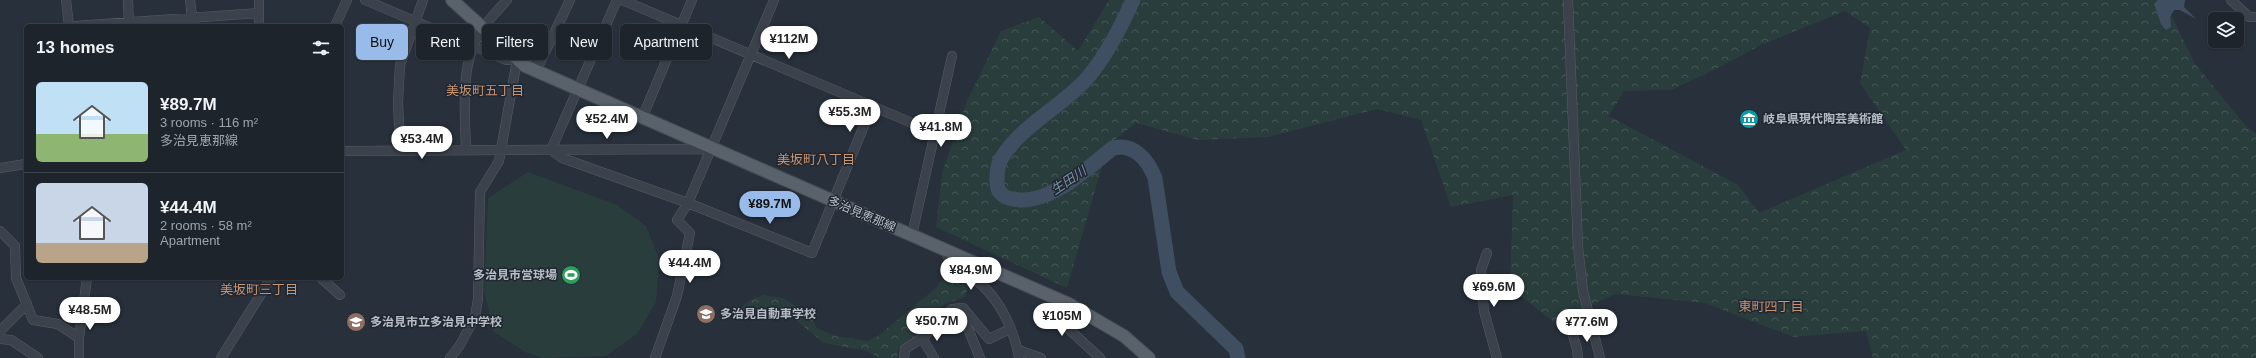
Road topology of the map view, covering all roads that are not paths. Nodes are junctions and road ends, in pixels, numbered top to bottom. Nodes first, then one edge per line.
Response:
1 (66, 0) edge
2 (128, 0) edge
3 (190, 0) edge
4 (259, 0) edge
5 (347, 0) edge
6 (365, 0) edge
7 (423, 0) edge
8 (452, 0) edge
9 (507, 0) edge
10 (570, 0) edge
11 (617, 0) edge
12 (622, 0) edge
13 (692, 0) edge
14 (774, 0) edge
15 (1568, 0) edge
16 (2231, 0) edge
17 (258, 13) junction
18 (2256, 17) edge
19 (414, 21) junction
20 (192, 22) edge
21 (69, 24) edge
22 (129, 24) edge
23 (259, 24) edge
24 (336, 24) edge
25 (421, 24) edge
26 (486, 24) edge
27 (680, 24) edge
28 (682, 24) edge
29 (482, 27) edge
30 (482, 30) edge
31 (712, 38) edge
32 (474, 46) joint
33 (482, 50) edge
34 (751, 54) junction
35 (952, 56) dead end
36 (471, 60) edge
37 (517, 60) joint
38 (667, 60) edge
39 (536, 71) junction
40 (576, 89) junction
41 (872, 106) junction
42 (642, 118) junction
43 (933, 132) junction
44 (502, 149) junction
45 (712, 149) junction
46 (344, 150) edge
47 (400, 150) junction
48 (466, 150) junction
49 (551, 150) junction
50 (24, 164) edge
51 (0, 168) edge
52 (834, 202) junction
53 (688, 203) junction
54 (0, 231) edge
55 (912, 236) junction
56 (945, 251) junction
57 (1487, 253) dead end
58 (87, 280) edge
59 (270, 280) edge
60 (323, 280) edge
61 (340, 295) dead end
62 (27, 304) junction
63 (1068, 304) junction
64 (957, 309) junction
65 (1010, 329) junction
66 (0, 331) edge
67 (1572, 332) dead end
68 (79, 338) junction
69 (922, 338) junction
70 (0, 339) edge
71 (1018, 354) edge
72 (38, 358) edge
73 (79, 358) edge
74 (222, 358) edge
75 (450, 358) edge
76 (655, 358) edge
77 (904, 358) edge
78 (934, 358) edge
79 (980, 358) edge
80 (1042, 358) edge
81 (1100, 358) edge
82 (1148, 358) edge
83 (1497, 358) edge
84 (1578, 358) edge
85 (1600, 358) edge

1 - 21 street
2 - 22 street
3 - 20 street
4 - 17 street
5 - 24 street
6 - 19 street
7 - 19 street
8 - 29 main road, 多治見恵那線
9 - 26 street
10 - 39 street
11 - 40 street
12 - 27 street
13 - 28 street
14 - 34 street
15 - 85 street
16 - 18 street
17 - 20 street
17 - 23 street
19 - 25 street
19 - 47 street
20 - 22 street
30 - 32 street
31 - 34 street
32 - 33 street
34 - 41 street
34 - 45 street
35 - 43 street
36 - 48 street
37 - 39 main road, 多治見恵那線
37 - 44 street
38 - 42 street
39 - 40 main road, 多治見恵那線
40 - 42 main road, 多治見恵那線
40 - 49 street
41 - 43 street
41 - 52 street
42 - 45 main road, 多治見恵那線
43 - 55 street
44 - 48 street
44 - 49 street
44 - 75 street
45 - 49 street
45 - 52 main road, 多治見恵那線
45 - 53 street
46 - 47 street
47 - 48 street
49 - 53 street
50 - 51 street
52 - 53 street
52 - 55 main road, 多治見恵那線
53 - 76 street
54 - 62 street
55 - 56 main road, 多治見恵那線
56 - 63 main road, 多治見恵那線
56 - 65 street
57 - 83 street
58 - 68 street
59 - 74 street
60 - 61 street
62 - 66 street
62 - 68 street
63 - 81 street
63 - 82 main road, 多治見恵那線
64 - 65 street
64 - 69 street
64 - 79 street
65 - 71 street
67 - 84 street
68 - 73 street
69 - 77 street
69 - 78 street
70 - 72 street
71 - 80 street

